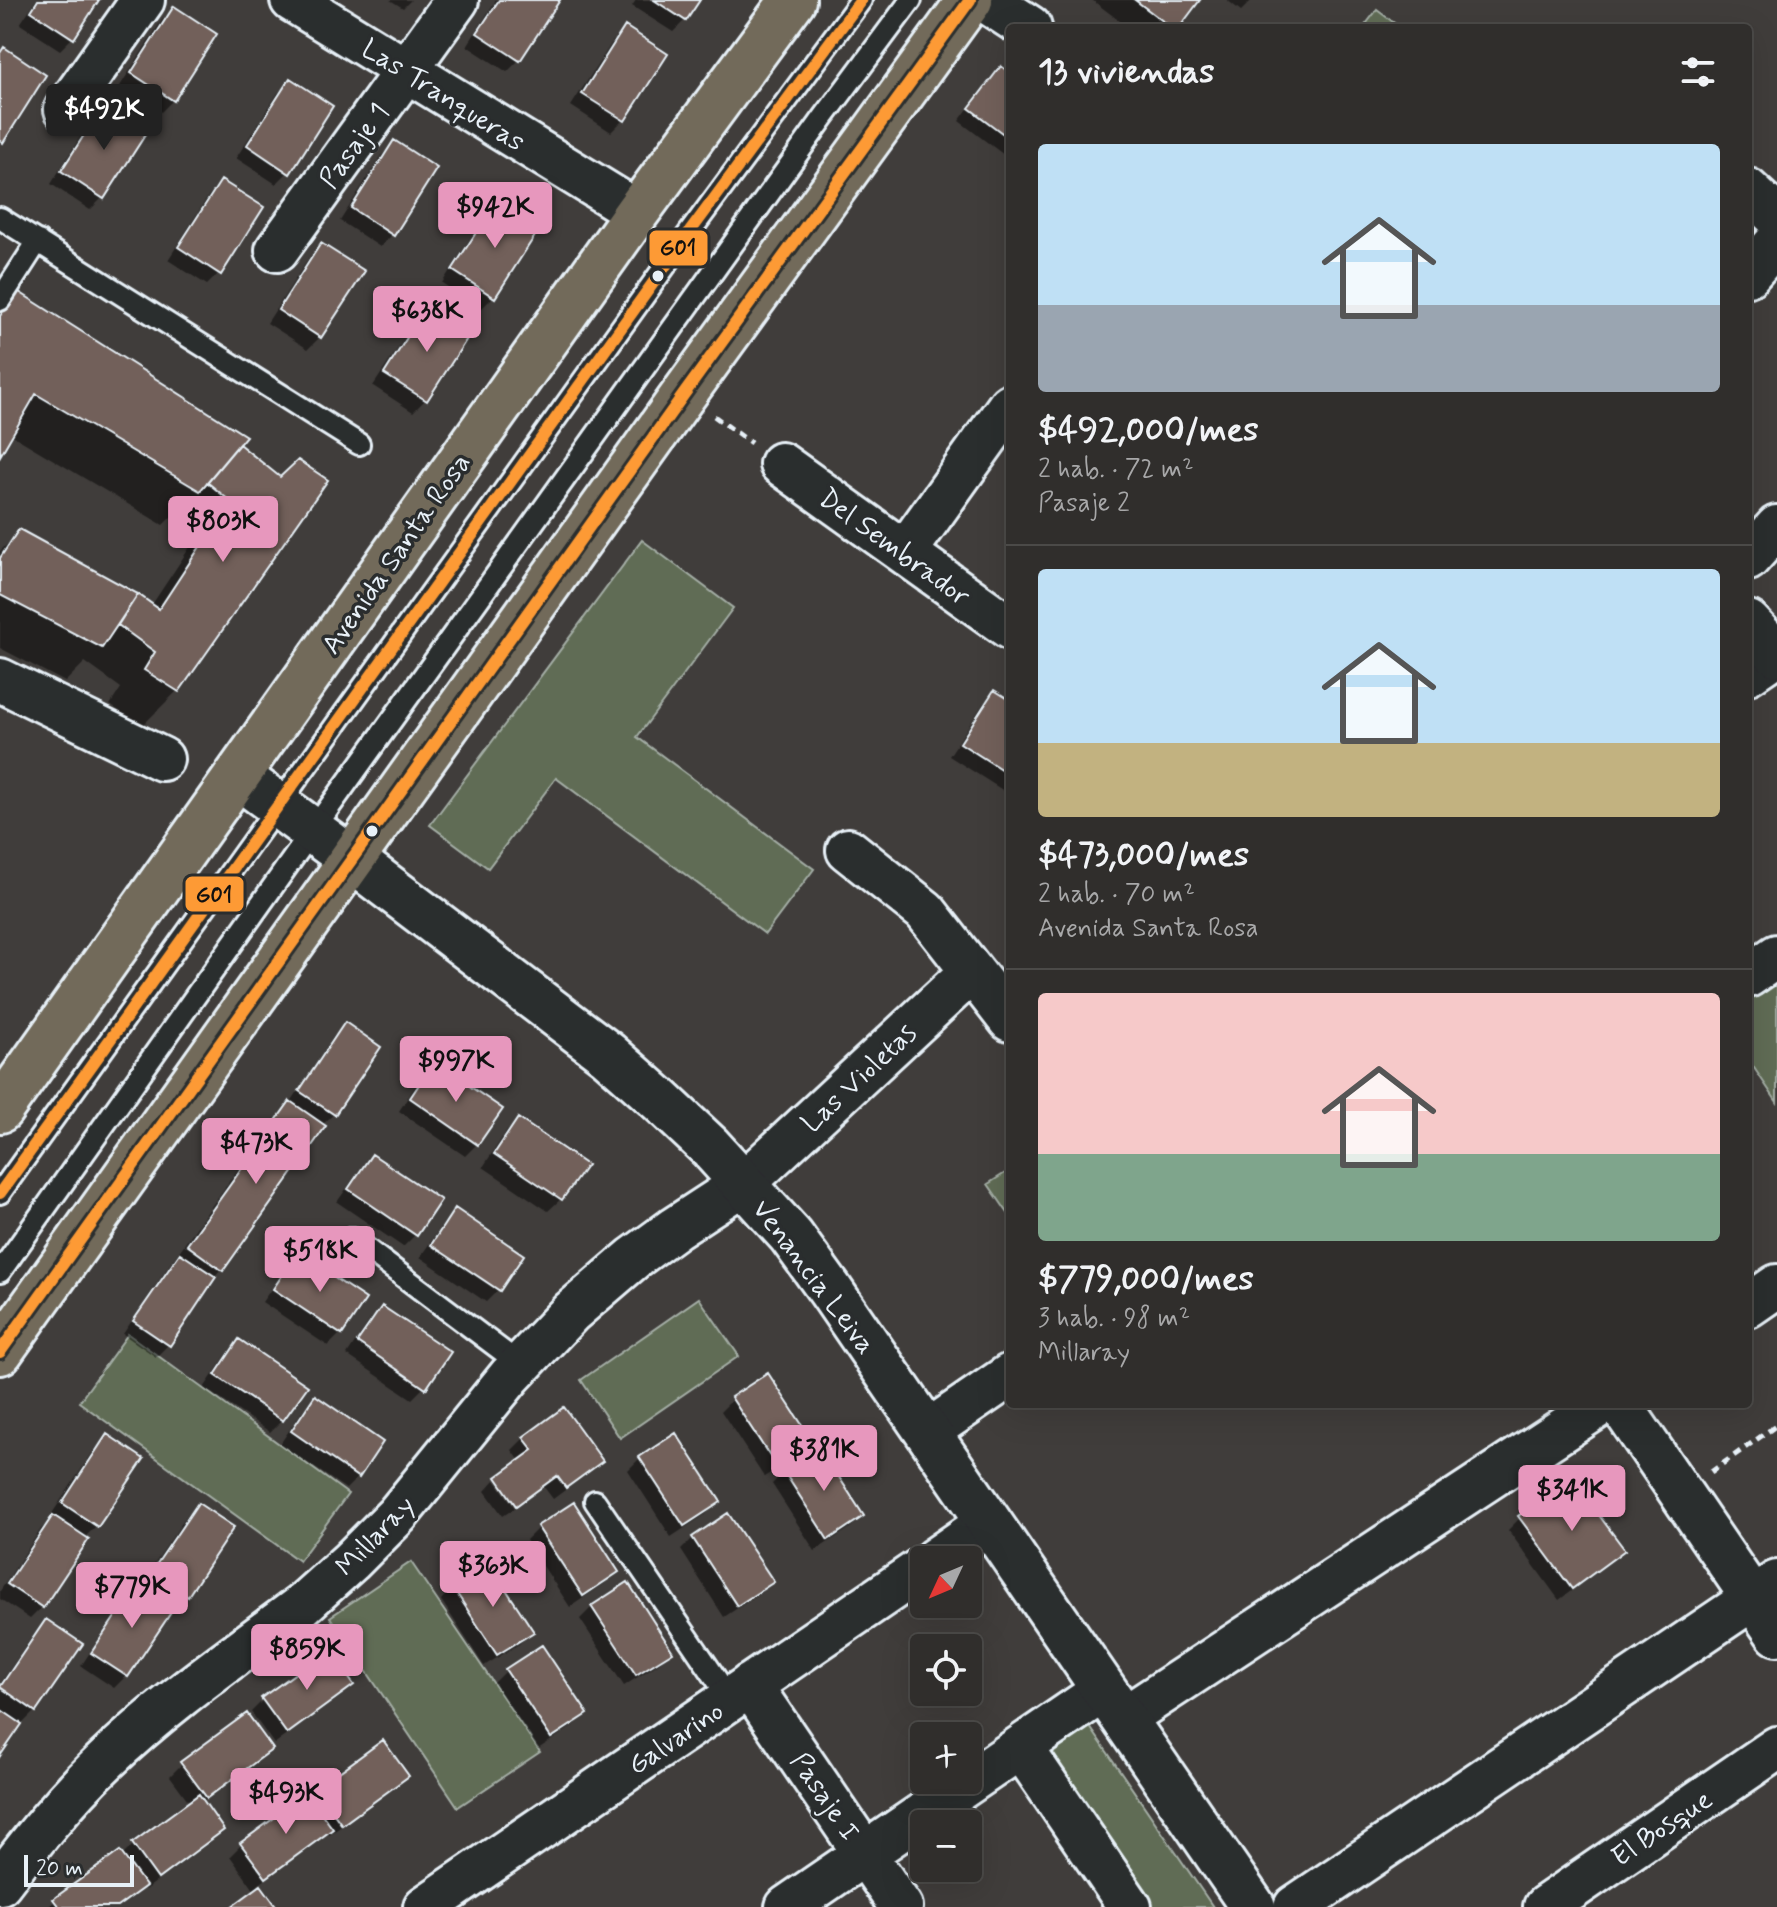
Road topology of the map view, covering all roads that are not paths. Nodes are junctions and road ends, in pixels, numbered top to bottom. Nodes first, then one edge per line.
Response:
1 (143, 0) edge
2 (292, 0) edge
3 (457, 0) edge
4 (793, 0) edge
5 (861, 0) edge
6 (911, 0) edge
7 (970, 0) edge
8 (986, 0) edge
9 (1023, 24) edge
10 (407, 71) junction
11 (66, 109) dead end
12 (1752, 194) edge
13 (637, 212) junction
14 (1777, 217) edge
15 (0, 218) edge
16 (38, 241) junction
17 (1777, 242) edge
18 (277, 250) dead end
19 (1752, 270) edge
20 (0, 300) edge
21 (1006, 411) edge
22 (359, 444) dead end
23 (781, 464) road end
24 (1777, 527) edge
25 (905, 552) junction
26 (1752, 555) edge
27 (1006, 625) edge
28 (1752, 627) edge
29 (1777, 654) edge
30 (1752, 670) edge
31 (0, 680) edge
32 (162, 759) dead end
33 (238, 776) junction
34 (277, 805) junction
35 (313, 830) junction
36 (848, 850) dead end
37 (351, 859) junction
38 (1777, 956) edge
39 (972, 971) junction
40 (1752, 973) edge
41 (1006, 1015) edge
42 (0, 1110) edge
43 (744, 1183) junction
44 (0, 1193) edge
45 (352, 1238) dead end
46 (0, 1272) edge
47 (1777, 1286) edge
48 (1752, 1303) edge
49 (0, 1352) edge
50 (521, 1365) junction
51 (1006, 1378) edge
52 (1595, 1408) edge
53 (1623, 1408) edge
54 (927, 1432) junction
55 (595, 1501) dead end
56 (989, 1522) junction
57 (954, 1546) edge
58 (910, 1577) edge
59 (1765, 1590) edge
60 (1777, 1634) edge
61 (740, 1692) junction
62 (1114, 1704) junction
63 (1021, 1747) junction
64 (1777, 1748) edge
65 (865, 1854) junction
66 (0, 1883) edge
67 (429, 1906) edge
68 (787, 1907) edge
69 (901, 1907) edge
70 (1130, 1907) edge
71 (1253, 1907) edge
72 (1295, 1907) edge
73 (1545, 1907) edge

1 - 11 street
2 - 10 street, Las Tranqueras
3 - 10 street, Pasaje 1
4 - 13 main road, Avenida Santa Rosa
5 - 34 lane
6 - 35 lane
7 - 37 main road
8 - 9 street
10 - 13 street, Las Tranqueras
10 - 18 street, Pasaje 1
12 - 14 street
13 - 33 main road, Avenida Santa Rosa
15 - 16 lane
16 - 20 lane
16 - 22 lane
17 - 19 street
21 - 25 street
23 - 25 street, Del Sembrador
24 - 26 street
25 - 27 street, Del Sembrador
28 - 29 street
29 - 30 street
31 - 32 street
33 - 34 street, Venancia Leiva
33 - 42 main road, Avenida Santa Rosa
34 - 35 street, Venancia Leiva
34 - 44 lane
35 - 37 street, Venancia Leiva
35 - 46 lane
36 - 39 street
37 - 43 street, Venancia Leiva
37 - 49 main road
38 - 40 street
39 - 41 street
39 - 43 street, Las Violetas
43 - 50 street, Millaray
43 - 54 street, Venancia Leiva
45 - 50 lane
47 - 48 street
50 - 66 street, Millaray
51 - 54 street
52 - 62 street
53 - 59 street
54 - 56 street, Venancia Leiva
55 - 61 lane
56 - 57 street
56 - 62 street, Venancia Leiva
58 - 61 street, Galvarino
59 - 60 street
59 - 72 street
61 - 65 street, Pasaje I
61 - 67 street, Galvarino
62 - 63 street
62 - 71 street, Venancia Leiva
63 - 65 street
63 - 70 street
64 - 73 street, El Bosque
65 - 68 street
65 - 69 street, Pasaje I

